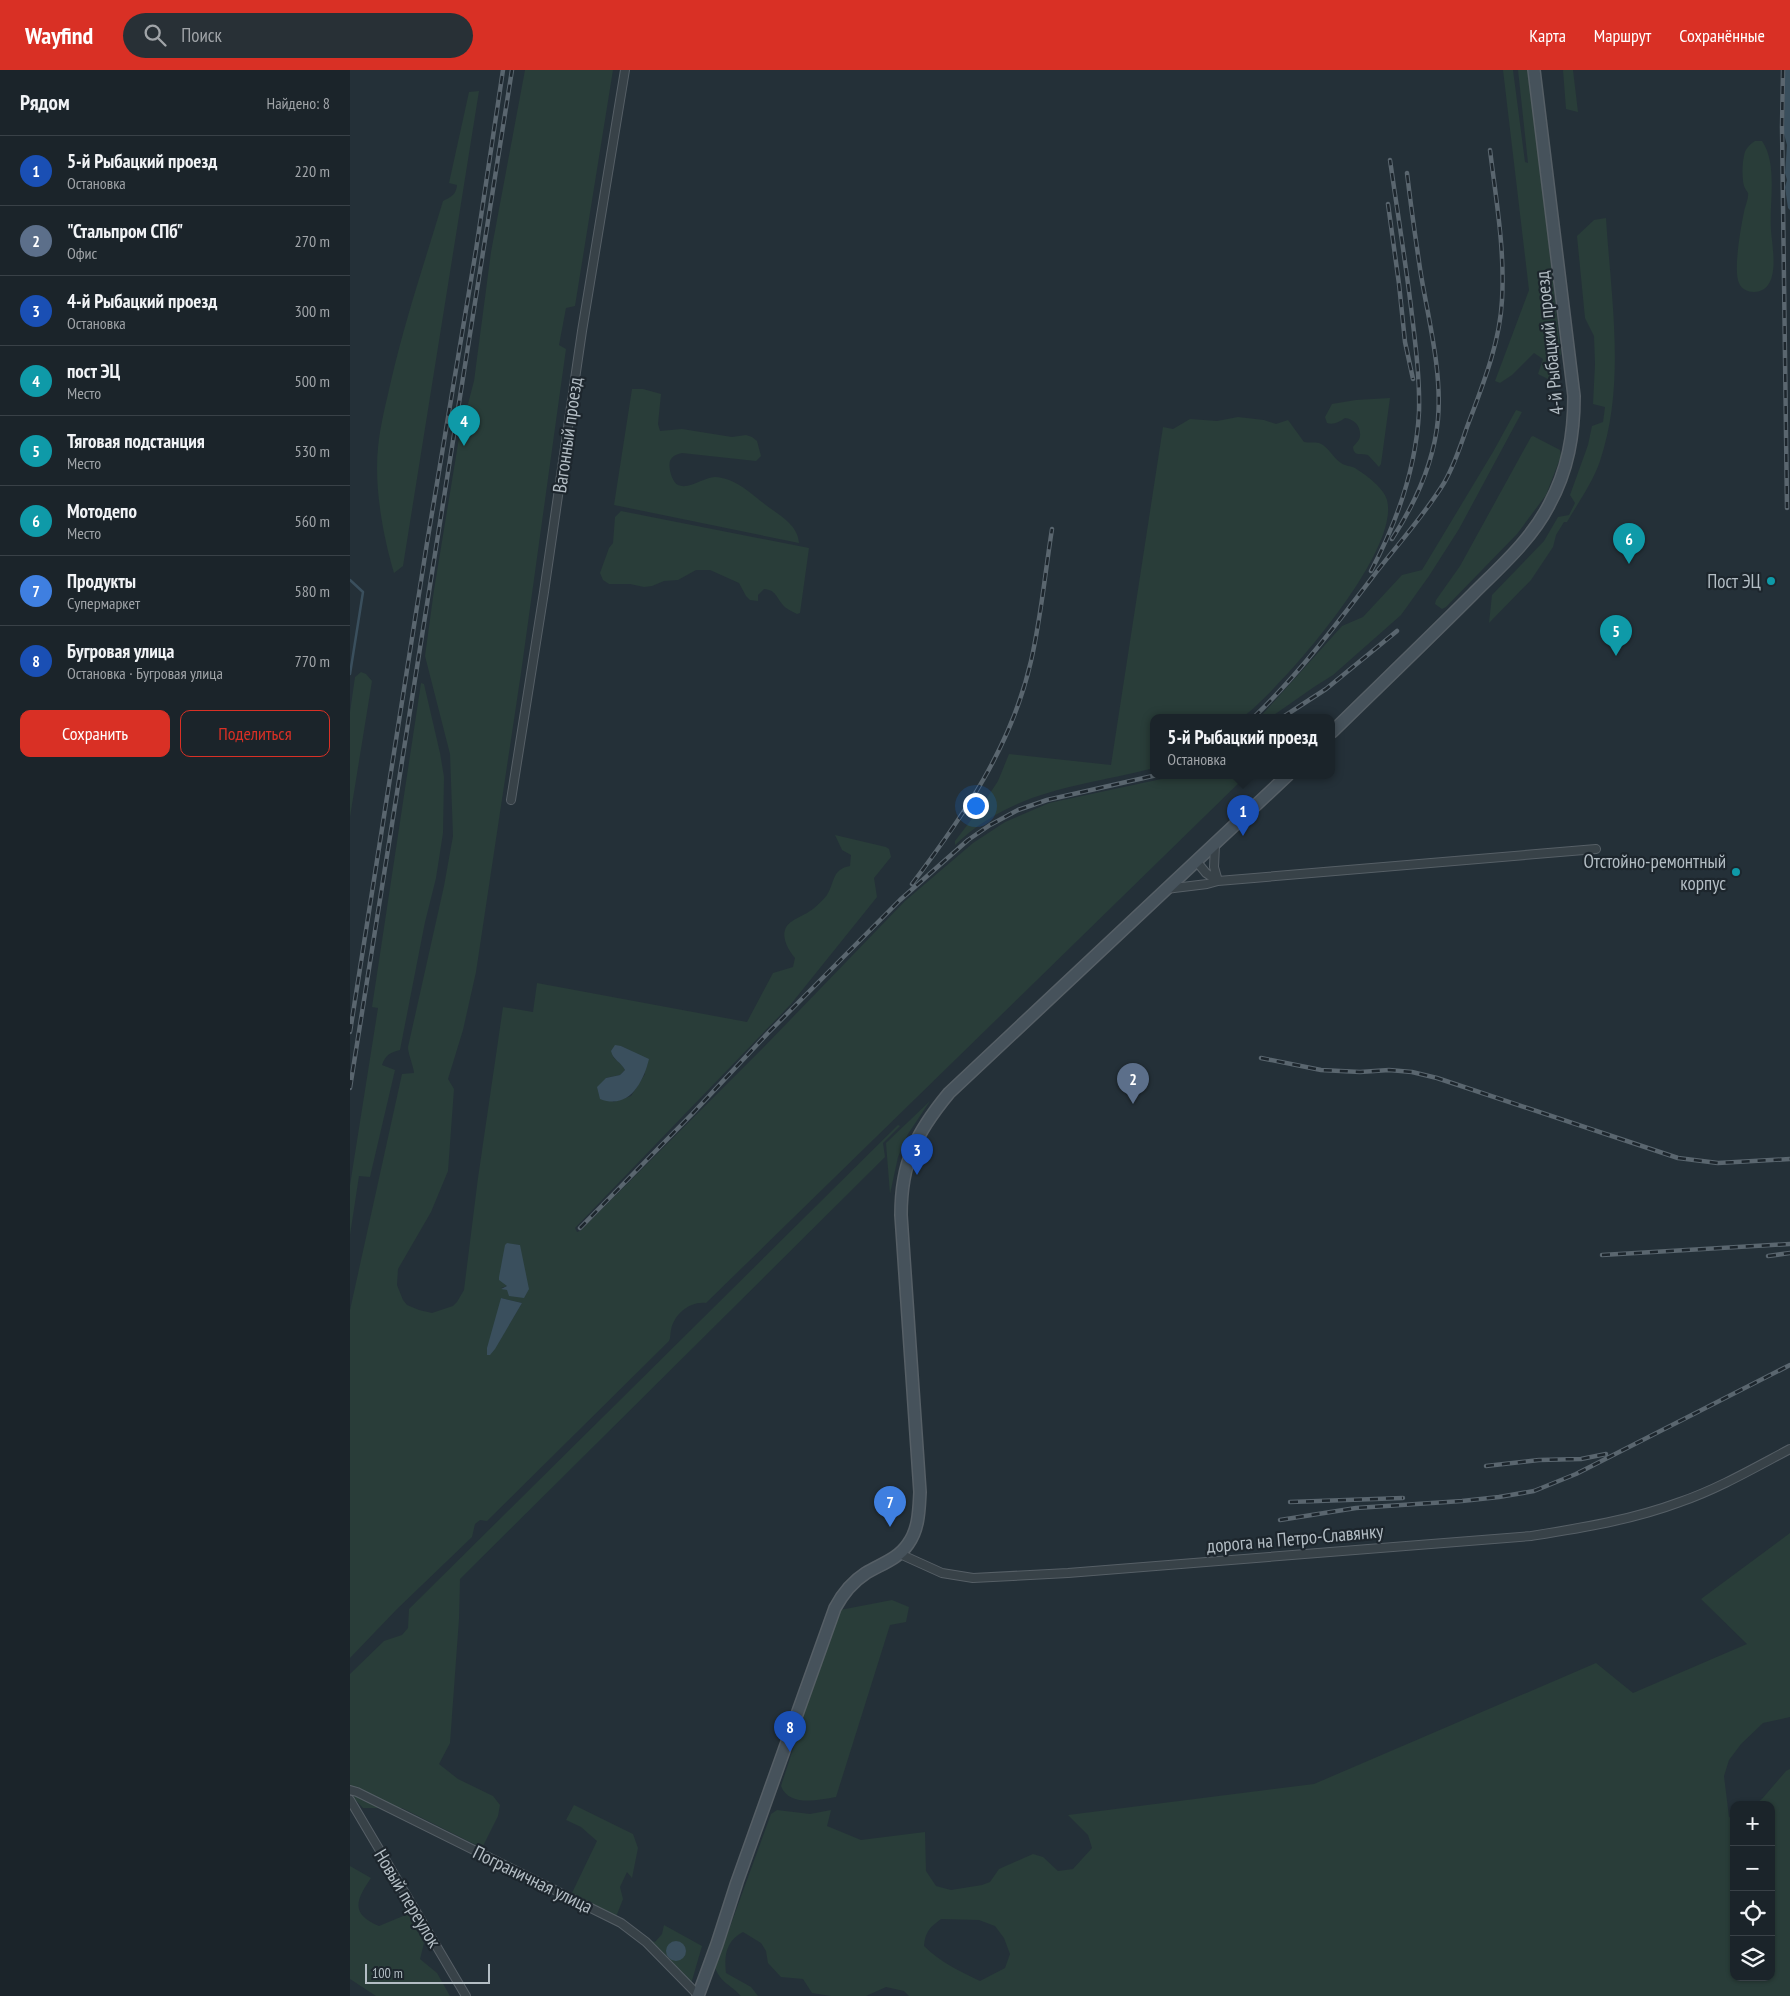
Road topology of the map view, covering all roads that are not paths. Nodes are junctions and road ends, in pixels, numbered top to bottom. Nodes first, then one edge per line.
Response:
1 (624, 70) edge
2 (1534, 70) edge
3 (1335, 729) edge
4 (1284, 779) edge
5 (511, 800) dead end
6 (1215, 845) junction
7 (1596, 849) dead end
8 (1197, 862) junction
9 (1218, 881) junction
10 (1166, 889) junction
11 (1790, 1449) edge
12 (900, 1554) junction
13 (350, 1790) edge
14 (350, 1800) edge
15 (466, 1996) edge
16 (698, 1996) edge

1 - 5 street, Вагонный проезд
2 - 3 street, 4-й Рыбацкий проезд
4 - 6 street
6 - 8 street
6 - 9 street
7 - 9 street
8 - 9 street
8 - 10 street
9 - 10 street
10 - 12 street
11 - 12 street, дорога на Петро-Славянку
12 - 16 street
13 - 16 street, Пограничная улица
14 - 15 street, Новый переулок

